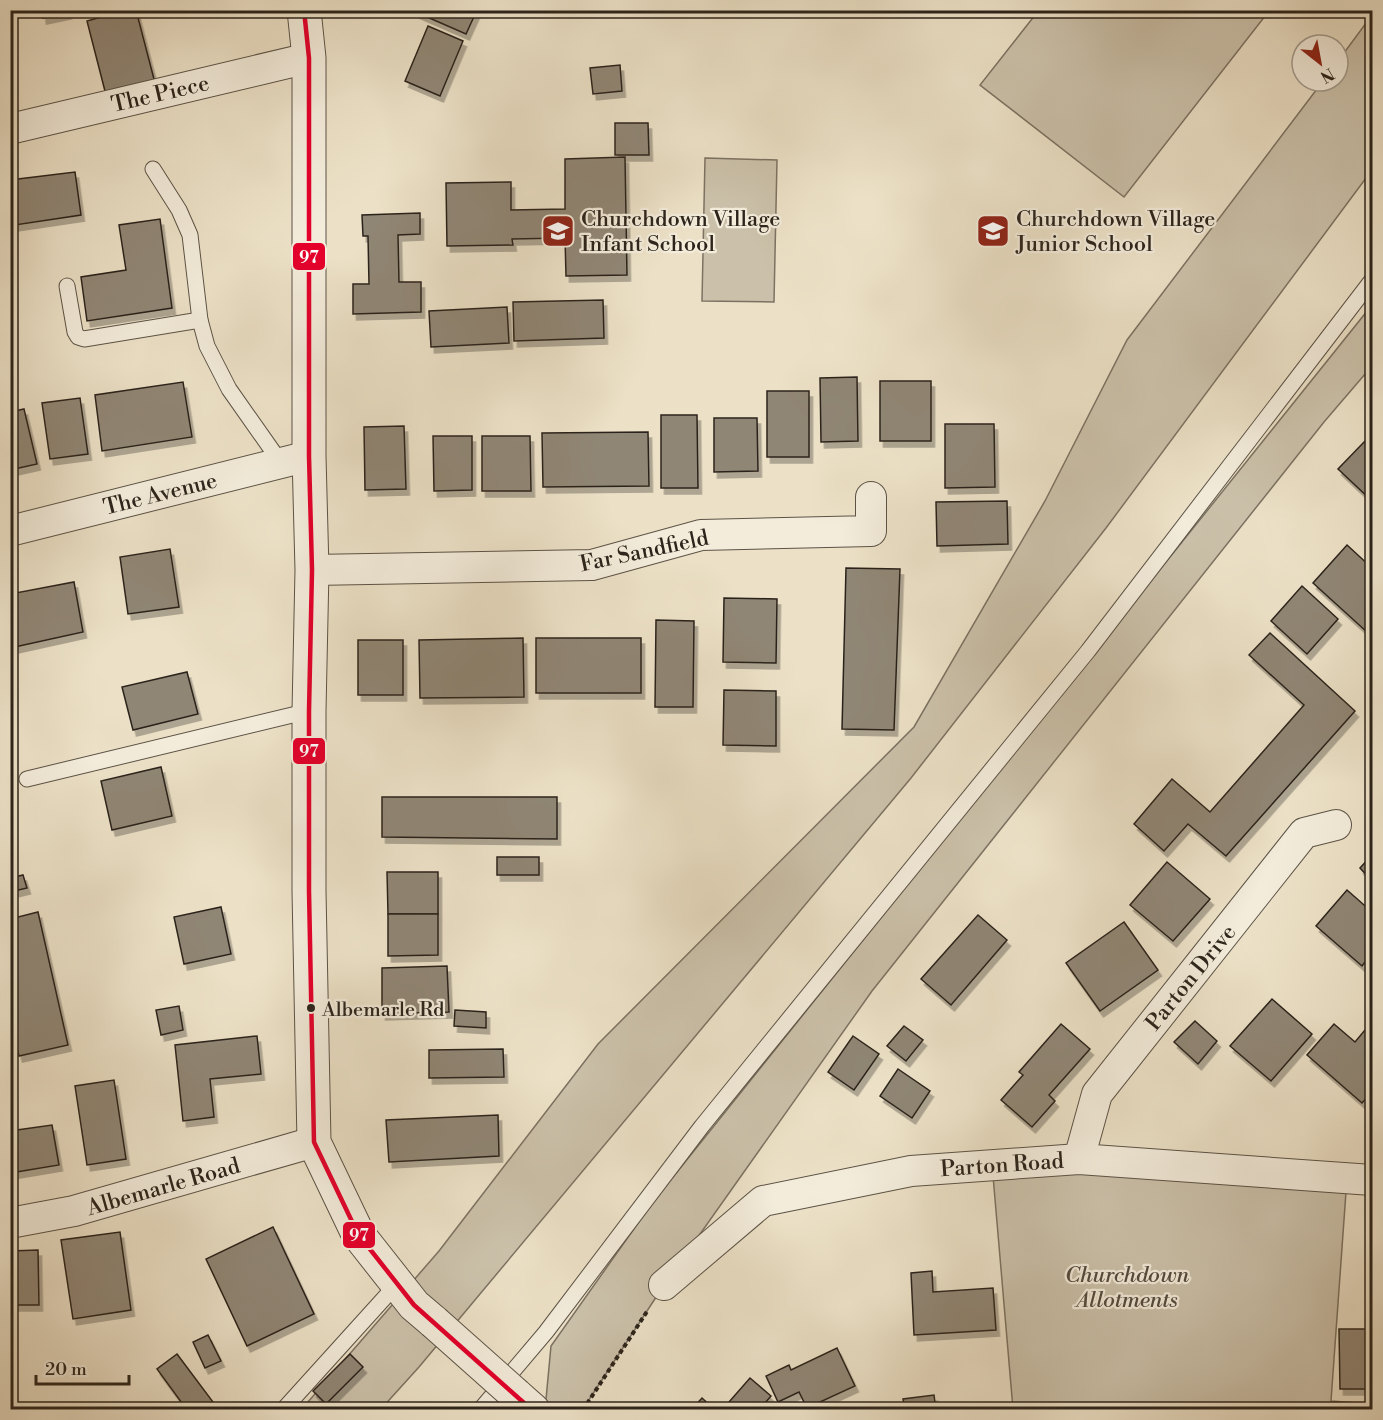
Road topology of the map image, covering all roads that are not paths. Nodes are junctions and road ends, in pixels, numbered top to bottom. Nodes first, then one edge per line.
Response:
1 (304, 10) edge
2 (309, 58) junction
3 (10, 129) edge
4 (153, 169) dead end
5 (1372, 280) edge
6 (67, 286) dead end
7 (200, 321) junction
8 (295, 460) junction
9 (871, 497) dead end
10 (10, 531) edge
11 (312, 570) junction
12 (309, 711) junction
13 (27, 779) dead end
14 (1336, 825) dead end
15 (314, 1142) junction
16 (1079, 1159) junction
17 (1372, 1180) edge
18 (10, 1223) edge
19 (397, 1284) junction
20 (664, 1285) road end
21 (524, 1402) edge
22 (283, 1410) edge
23 (480, 1410) edge

1 - 2 street
2 - 3 street, The Piece
2 - 8 street
4 - 7 lane
5 - 23 lane
6 - 7 lane
7 - 8 lane
8 - 10 street, The Avenue
8 - 11 street
9 - 11 street, Far Sandfield
11 - 12 street
12 - 13 lane
12 - 15 street
14 - 16 street, Parton Drive
15 - 18 street, Albemarle Road
15 - 19 street
16 - 17 street, Parton Road
16 - 20 street, Parton Road
19 - 21 street, bridge
19 - 22 lane

